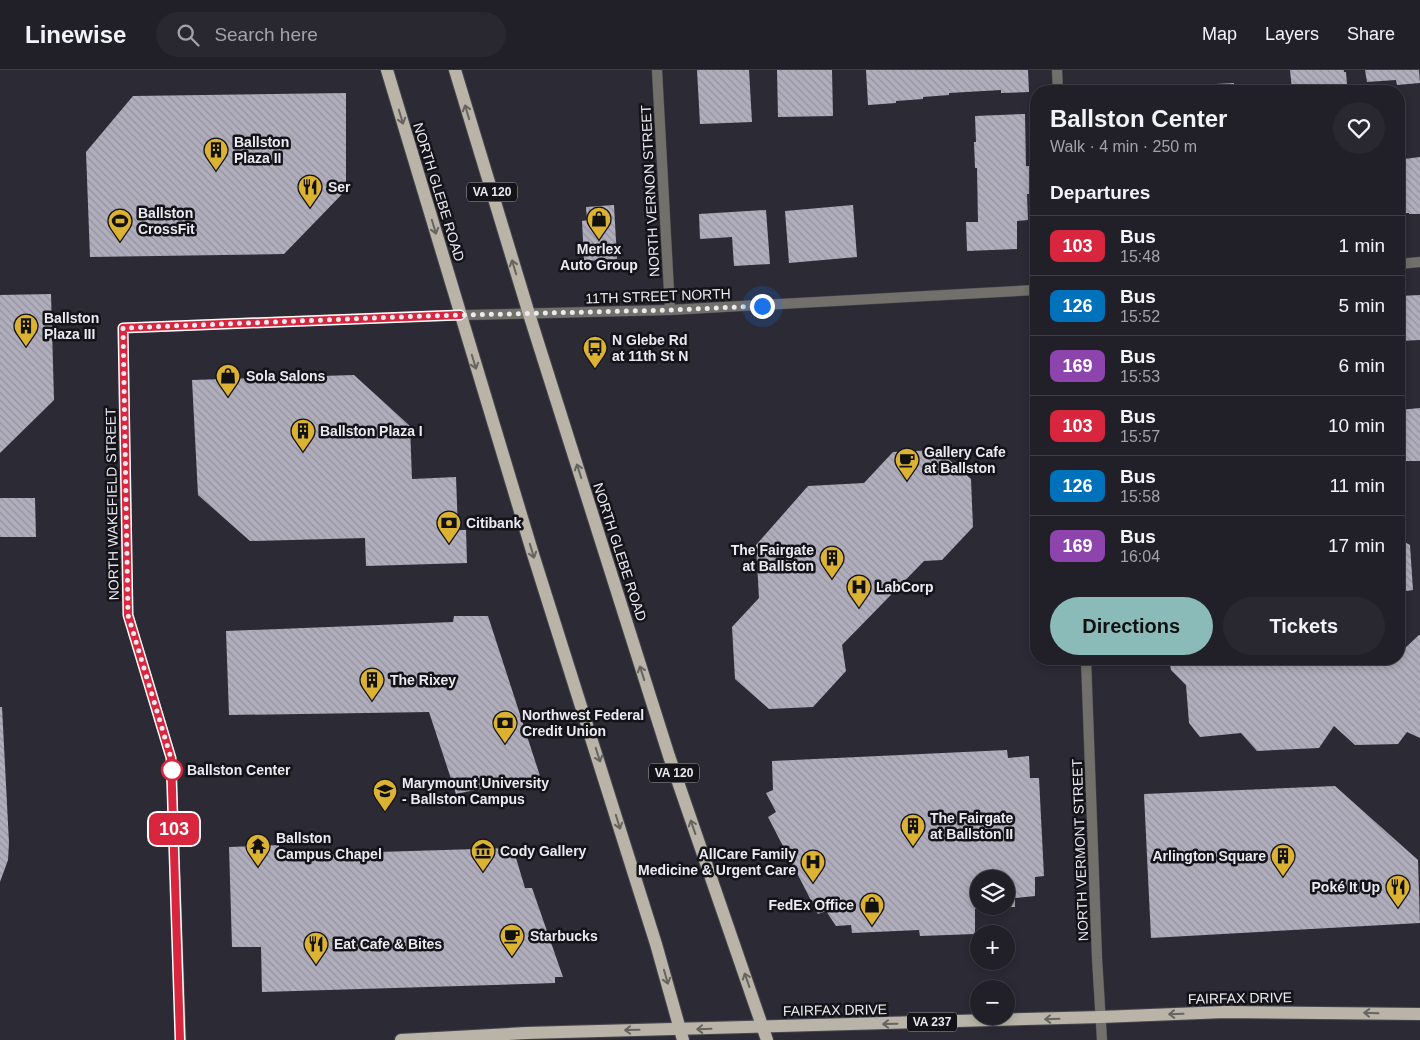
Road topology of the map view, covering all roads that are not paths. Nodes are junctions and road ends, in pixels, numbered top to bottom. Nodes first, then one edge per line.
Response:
1 (387, 70) edge
2 (455, 70) edge
3 (657, 70) edge
4 (1057, 70) edge
5 (1058, 85) edge
6 (1420, 262) edge
7 (1405, 263) edge
8 (1030, 290) edge
9 (670, 310) junction
10 (529, 314) junction
11 (460, 315) junction
12 (1086, 665) edge
13 (1420, 1014) edge
14 (1101, 1017) junction
15 (763, 1026) junction
16 (682, 1035) edge
17 (180, 1040) edge
18 (402, 1040) edge
19 (767, 1040) edge
20 (1102, 1040) edge

1 -> 11 main road, NORTH GLEBE ROAD
10 -> 2 main road, NORTH GLEBE ROAD / VA 120
3 - 9 street, NORTH VERNON STREET
4 - 5 street
6 - 7 street
8 - 9 street, 11TH STREET NORTH
9 - 10 street, 11TH STREET NORTH
10 - 11 street, 11TH STREET NORTH
15 -> 10 main road, NORTH GLEBE ROAD / VA 120
11 -> 16 main road, NORTH GLEBE ROAD
11 - 17 street, NORTH WAKEFIELD STREET
12 - 14 street, NORTH VERMONT STREET
13 -> 14 main road, FAIRFAX DRIVE / VA 237
14 -> 15 main road, FAIRFAX DRIVE / VA 237
14 - 20 street, NORTH VERMONT STREET
15 -> 16 main road, FAIRFAX DRIVE
15 - 19 main road, NORTH GLEBE ROAD / VA 120
16 -> 18 main road, FAIRFAX DRIVE

